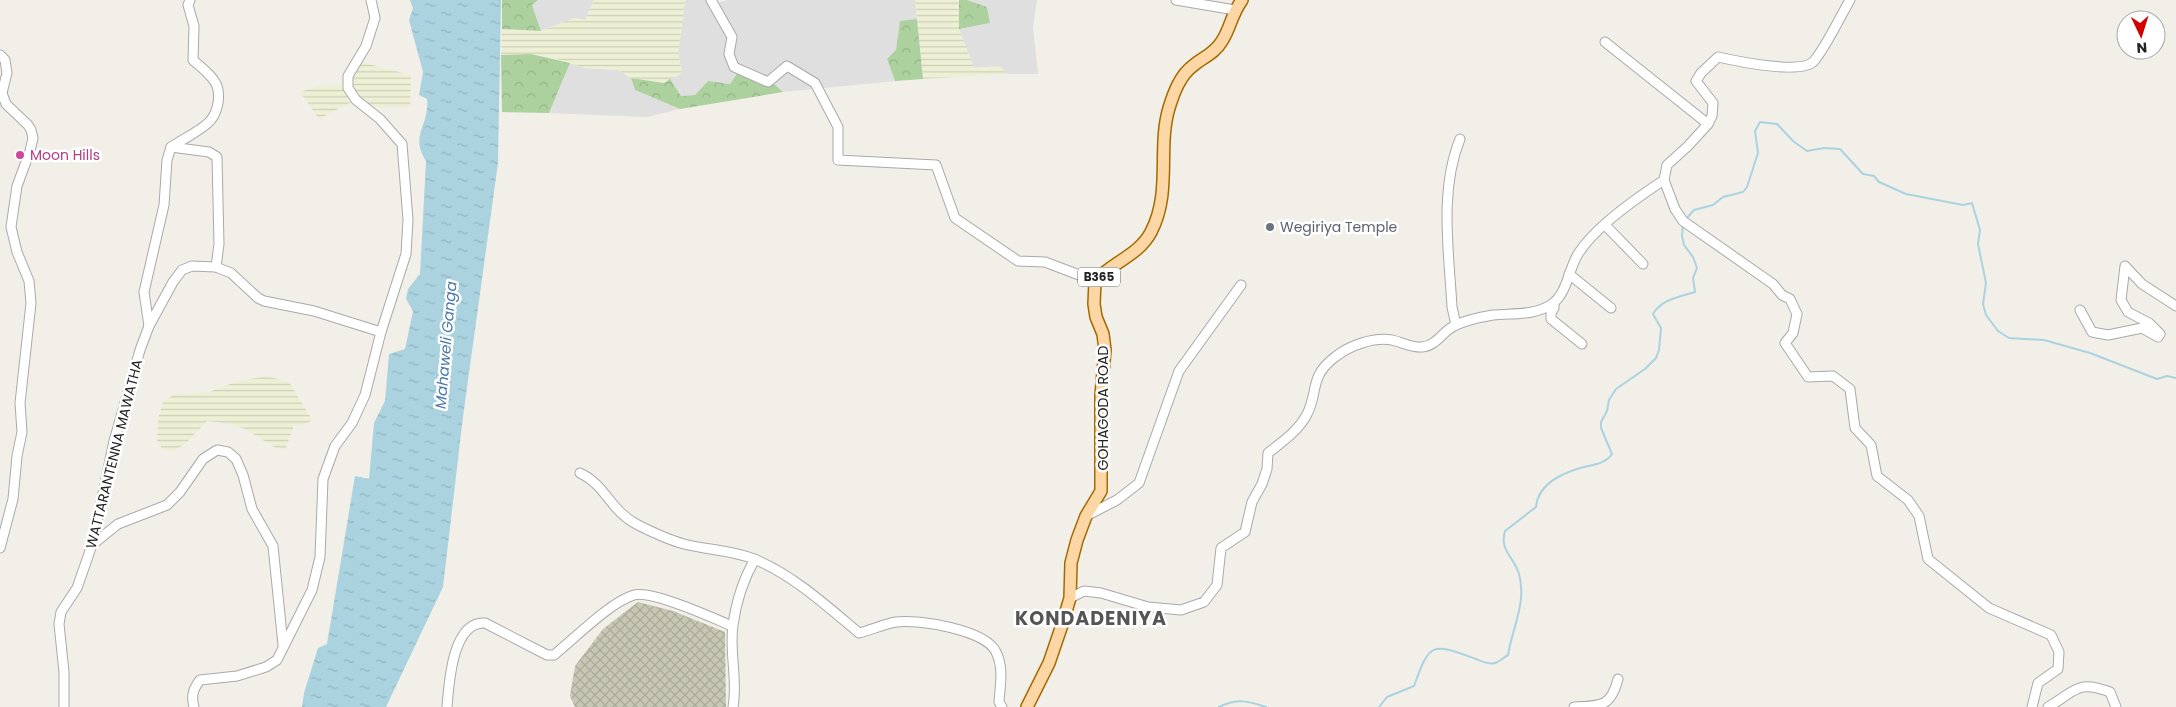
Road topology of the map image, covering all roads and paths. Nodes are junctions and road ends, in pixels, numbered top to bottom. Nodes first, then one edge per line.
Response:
1 (190, 0) edge
2 (371, 0) edge
3 (711, 0) edge
4 (1176, 0) edge
5 (1242, 0) edge
6 (1850, 0) edge
7 (1235, 10) junction
8 (1605, 42) dead end
9 (0, 55) edge
10 (1708, 124) junction
11 (1460, 139) dead end
12 (171, 147) junction
13 (1664, 180) junction
14 (1606, 226) junction
15 (1644, 264) dead end
16 (216, 267) junction
17 (1569, 274) junction
18 (1095, 281) junction
19 (1241, 285) dead end
20 (1554, 303) junction
21 (2176, 306) edge
22 (1611, 308) dead end
23 (2080, 310) dead end
24 (1456, 325) junction
25 (150, 326) junction
26 (381, 332) junction
27 (1582, 344) dead end
28 (580, 473) dead end
29 (1086, 516) junction
30 (92, 545) junction
31 (0, 548) edge
32 (755, 559) junction
33 (1070, 598) junction
34 (732, 626) junction
35 (283, 645) junction
36 (1618, 679) dead end
37 (64, 707) edge
38 (194, 707) edge
39 (446, 707) edge
40 (732, 707) edge
41 (1002, 707) edge
42 (1027, 707) edge
43 (1574, 707) edge
44 (2032, 707) edge
45 (2048, 707) edge
46 (2116, 707) edge

1 - 12 street
2 - 26 street
3 - 18 street
4 - 7 street
5 - 7 main road, B365
6 - 10 street
7 - 18 main road, B365
8 - 10 street
9 - 31 street
10 - 13 street
11 - 24 street
12 - 16 street
12 - 25 street
13 - 14 street
13 - 44 street
14 - 15 street
14 - 17 street
16 - 25 street, WATTARANTENNA MAWATHA
16 - 26 street, WATTARANTENNA MAWATHA
17 - 20 street
17 - 22 street
18 - 29 main road, GOHAGODA ROAD / B365
19 - 29 street
20 - 24 street
20 - 27 street
21 - 23 street
24 - 33 street
25 - 30 street, WATTARANTENNA MAWATHA
26 - 35 street
28 - 32 street
29 - 33 main road, GOHAGODA ROAD / B365
30 - 35 street
30 - 37 street, WATTARANTENNA MAWATHA
32 - 34 street
32 - 41 street
33 - 42 main road, GOHAGODA ROAD / B365
34 - 39 street
34 - 40 street
35 - 38 street
36 - 43 street
45 - 46 street

